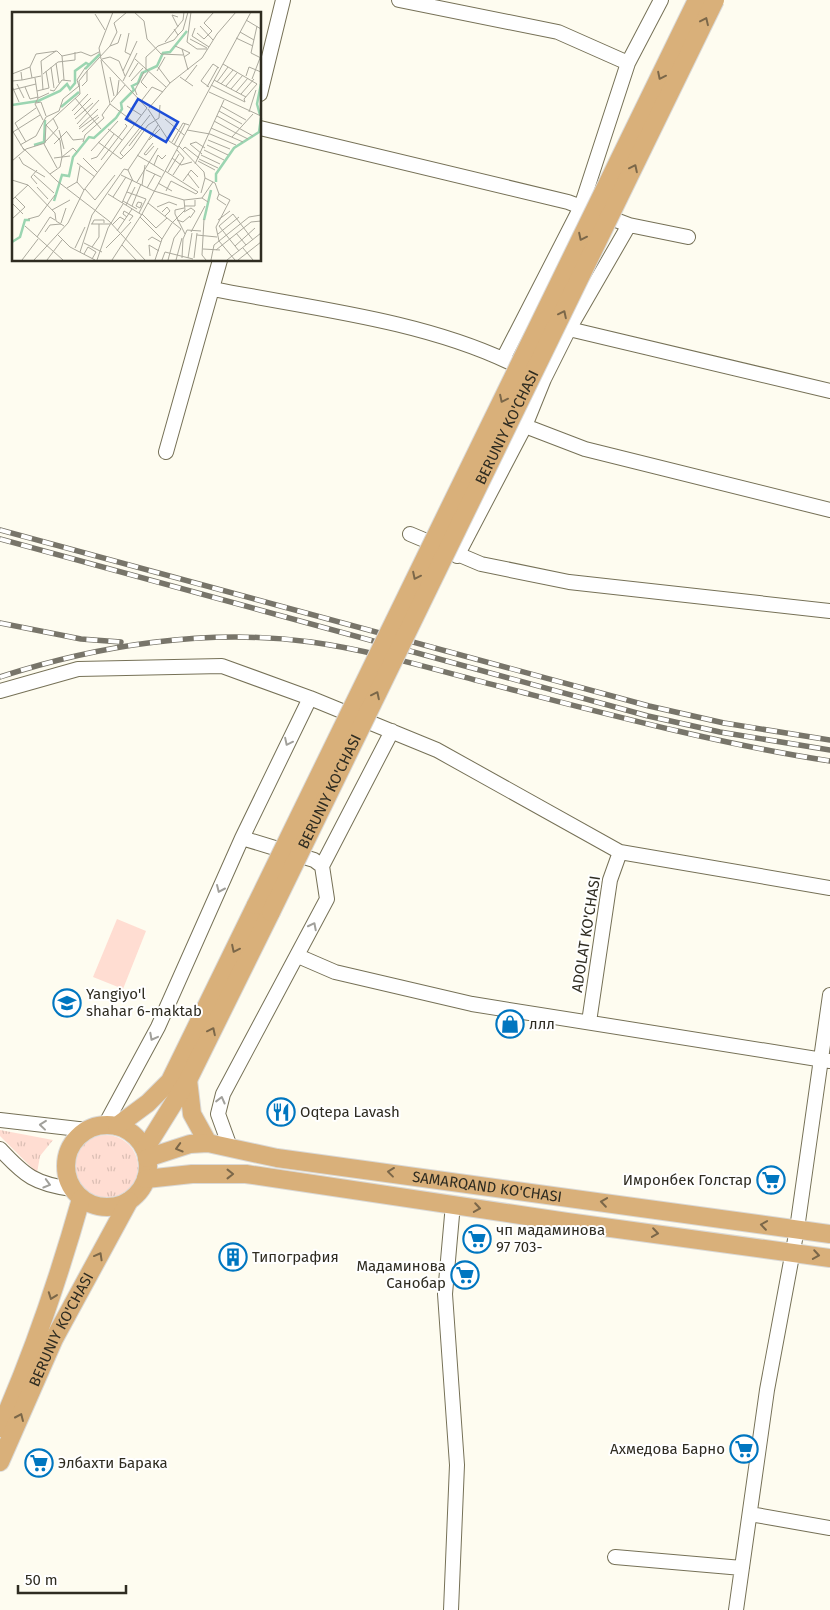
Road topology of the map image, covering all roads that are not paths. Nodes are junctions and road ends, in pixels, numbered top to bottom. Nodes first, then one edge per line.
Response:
1 (283, 0) edge
2 (399, 0) edge
3 (661, 0) edge
4 (698, 0) edge
5 (715, 0) edge
6 (628, 63) junction
7 (261, 90) edge
8 (261, 128) edge
9 (581, 207) junction
10 (629, 225) junction
11 (688, 236) dead end
12 (220, 261) edge
13 (213, 289) junction
14 (569, 329) junction
15 (503, 359) junction
16 (544, 379) junction
17 (830, 391) edge
18 (525, 426) junction
19 (166, 452) dead end
20 (830, 510) edge
21 (410, 534) dead end
22 (457, 556) junction
23 (830, 611) edge
24 (0, 692) edge
25 (310, 698) junction
26 (392, 731) junction
27 (242, 838) junction
28 (620, 852) junction
29 (322, 866) junction
30 (830, 888) edge
31 (263, 909) junction
32 (298, 956) junction
33 (830, 995) edge
34 (589, 1022) junction
35 (825, 1061) edge
36 (188, 1080) junction
37 (0, 1120) edge
38 (111, 1125) junction
39 (87, 1130) junction
40 (208, 1143) junction
41 (230, 1146) junction
42 (0, 1149) edge
43 (146, 1154) junction
44 (146, 1179) junction
45 (76, 1194) junction
46 (129, 1201) junction
47 (453, 1204) junction
48 (797, 1229) junction
49 (830, 1234) edge
50 (793, 1252) junction
51 (830, 1258) edge
52 (0, 1428) edge
53 (0, 1462) edge
54 (750, 1514) junction
55 (830, 1528) edge
56 (615, 1557) dead end
57 (742, 1568) junction
58 (452, 1610) edge
59 (736, 1610) edge

1 - 7 street
2 - 6 street
3 - 6 street
4 -> 31 main road, BERUNIY KO'CHASI, bridge
31 -> 5 main road, BERUNIY KO'CHASI, bridge
6 - 9 street
8 - 9 street
9 - 10 street
9 - 15 street
10 - 11 street
10 - 14 street
12 - 13 street
13 - 15 street
13 - 19 street
14 - 16 street
14 - 17 street
15 - 16 street
16 - 18 street
18 - 20 street
18 - 22 street
21 - 22 street
22 - 23 street
24 - 25 street
25 - 26 street
25 -> 27 street
26 - 28 street
26 - 29 street
27 - 29 street, BERUNIY KO'CHASI
27 -> 38 street
28 - 30 street
28 - 34 street, ADOLAT KO'CHASI
32 -> 29 street, BERUNIY KO'CHASI
36 -> 31 main road, BERUNIY KO'CHASI
31 -> 38 main road, BERUNIY KO'CHASI
32 - 34 street
41 -> 32 street, BERUNIY KO'CHASI
33 - 35 street
34 - 35 street
35 - 48 street
36 - 40 main road
36 - 43 main road, BERUNIY KO'CHASI
39 -> 37 street
38 - 39 main road, BERUNIY KO'CHASI
38 - 43 main road
39 - 45 main road, BERUNIY KO'CHASI
40 - 41 main road, SAMARQAND KO'CHASI
40 -> 43 main road, SAMARQAND KO'CHASI
48 -> 41 main road, SAMARQAND KO'CHASI
42 -> 45 street
43 - 44 main road, BERUNIY KO'CHASI
44 - 46 main road, BERUNIY KO'CHASI
44 -> 47 main road, SAMARQAND KO'CHASI
45 - 46 main road
45 -> 52 main road, BERUNIY KO'CHASI
53 -> 46 main road, BERUNIY KO'CHASI
47 -> 50 main road, SAMARQAND KO'CHASI
47 - 58 street
48 - 49 main road, SAMARQAND KO'CHASI
48 - 50 street
50 -> 51 main road, SAMARQAND KO'CHASI
50 - 54 street
54 - 55 street
54 - 57 street
56 - 57 street
57 - 59 street

